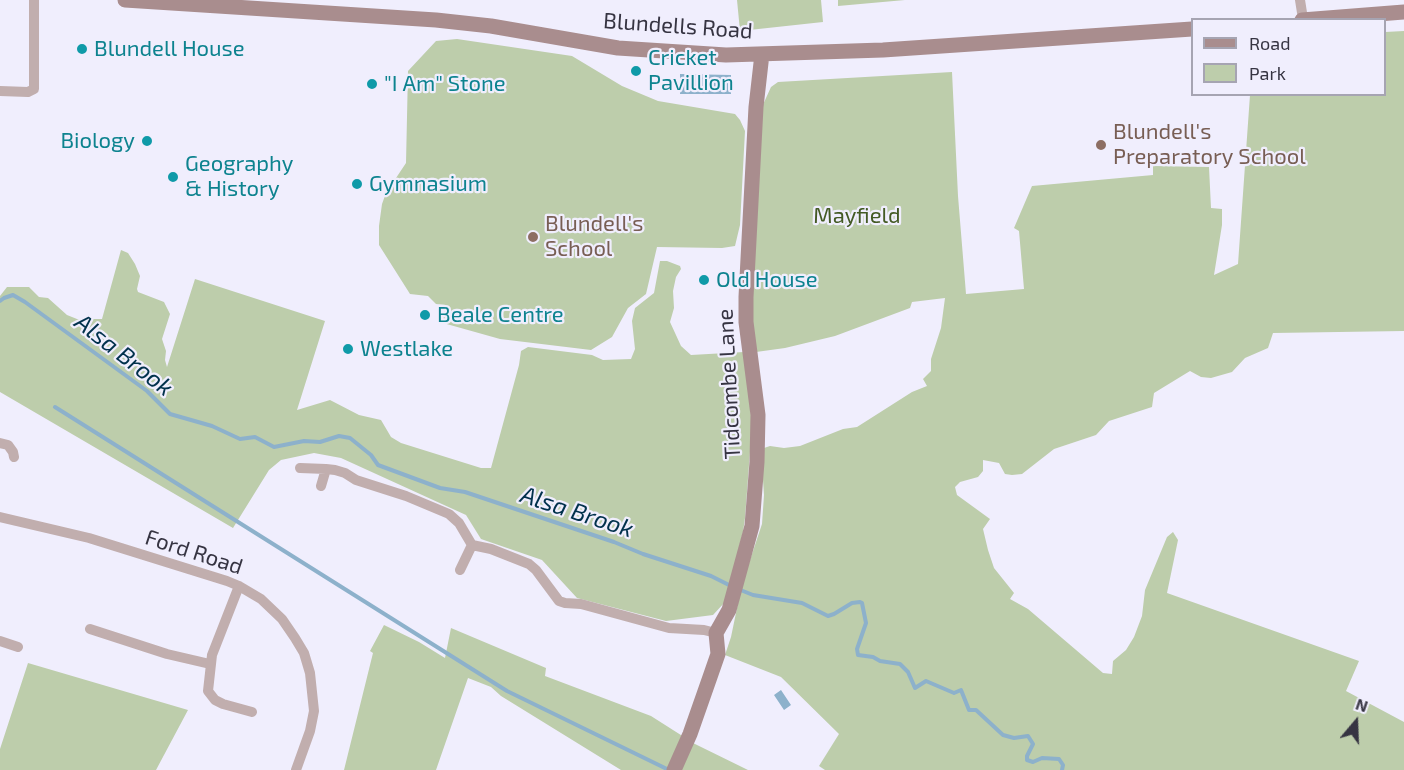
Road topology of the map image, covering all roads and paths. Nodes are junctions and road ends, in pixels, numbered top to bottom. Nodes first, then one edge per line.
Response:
1 (125, 0) edge
2 (1300, 0) edge
3 (34, 3) edge
4 (1404, 12) edge
5 (1302, 18) edge
6 (1317, 18) edge
7 (1191, 28) edge
8 (762, 54) junction
9 (0, 91) edge
10 (0, 443) edge
11 (14, 456) dead end
12 (300, 468) dead end
13 (326, 469) junction
14 (321, 486) dead end
15 (0, 517) edge
16 (472, 545) junction
17 (460, 570) dead end
18 (239, 586) junction
19 (90, 629) dead end
20 (716, 633) junction
21 (0, 641) edge
22 (18, 647) dead end
23 (210, 664) junction
24 (252, 712) dead end
25 (296, 770) edge
26 (674, 770) edge

1 - 8 street, Blundells Road
2 - 5 street
3 - 9 street
4 - 6 street
7 - 8 street, Blundells Road
8 - 20 street, Tidcombe Lane
10 - 11 street
12 - 13 street
13 - 14 street
13 - 16 street
15 - 18 street, Ford Road
16 - 17 street
16 - 20 street
18 - 23 street
18 - 25 street, Ford Road
19 - 23 street
20 - 26 street, Tidcombe Lane
21 - 22 street
23 - 24 street

